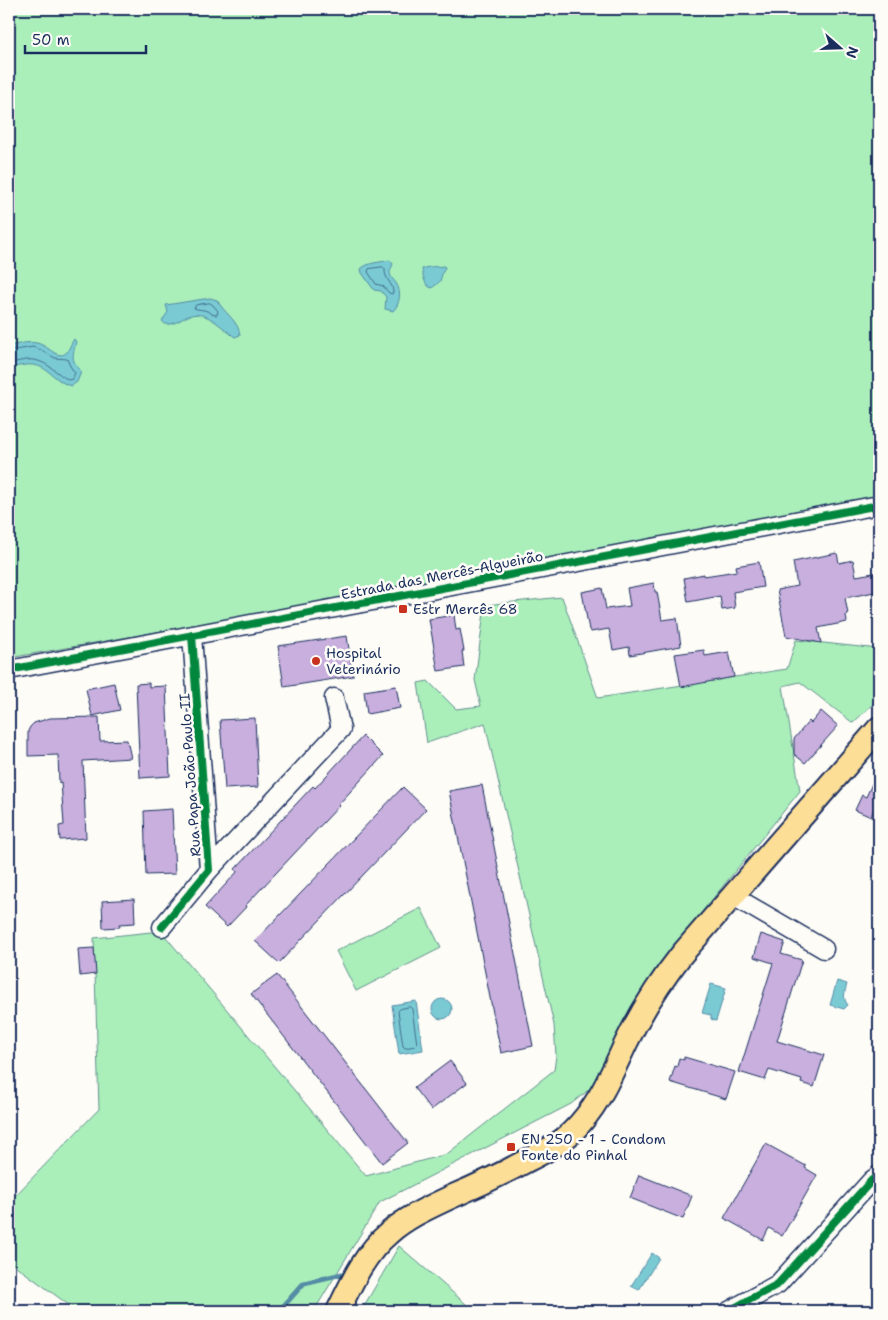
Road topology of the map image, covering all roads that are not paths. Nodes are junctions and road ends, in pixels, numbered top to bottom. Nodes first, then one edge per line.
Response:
1 (879, 505) edge
2 (192, 634) junction
3 (9, 670) edge
4 (334, 698) dead end
5 (879, 728) edge
6 (209, 870) junction
7 (733, 896) junction
8 (162, 927) dead end
9 (824, 948) dead end
10 (879, 1175) edge
11 (338, 1311) edge
12 (729, 1311) edge

1 - 2 street, Estrada das Mercês-Algueirão
2 - 3 street, Estrada das Mercês-Algueirão
2 - 6 street, Rua Papa João Paulo II
4 - 6 street, Rua Papa João Paulo II
5 - 7 main road
6 - 8 street, Rua Papa João Paulo II
7 - 9 street
7 - 11 main road
10 - 12 street

